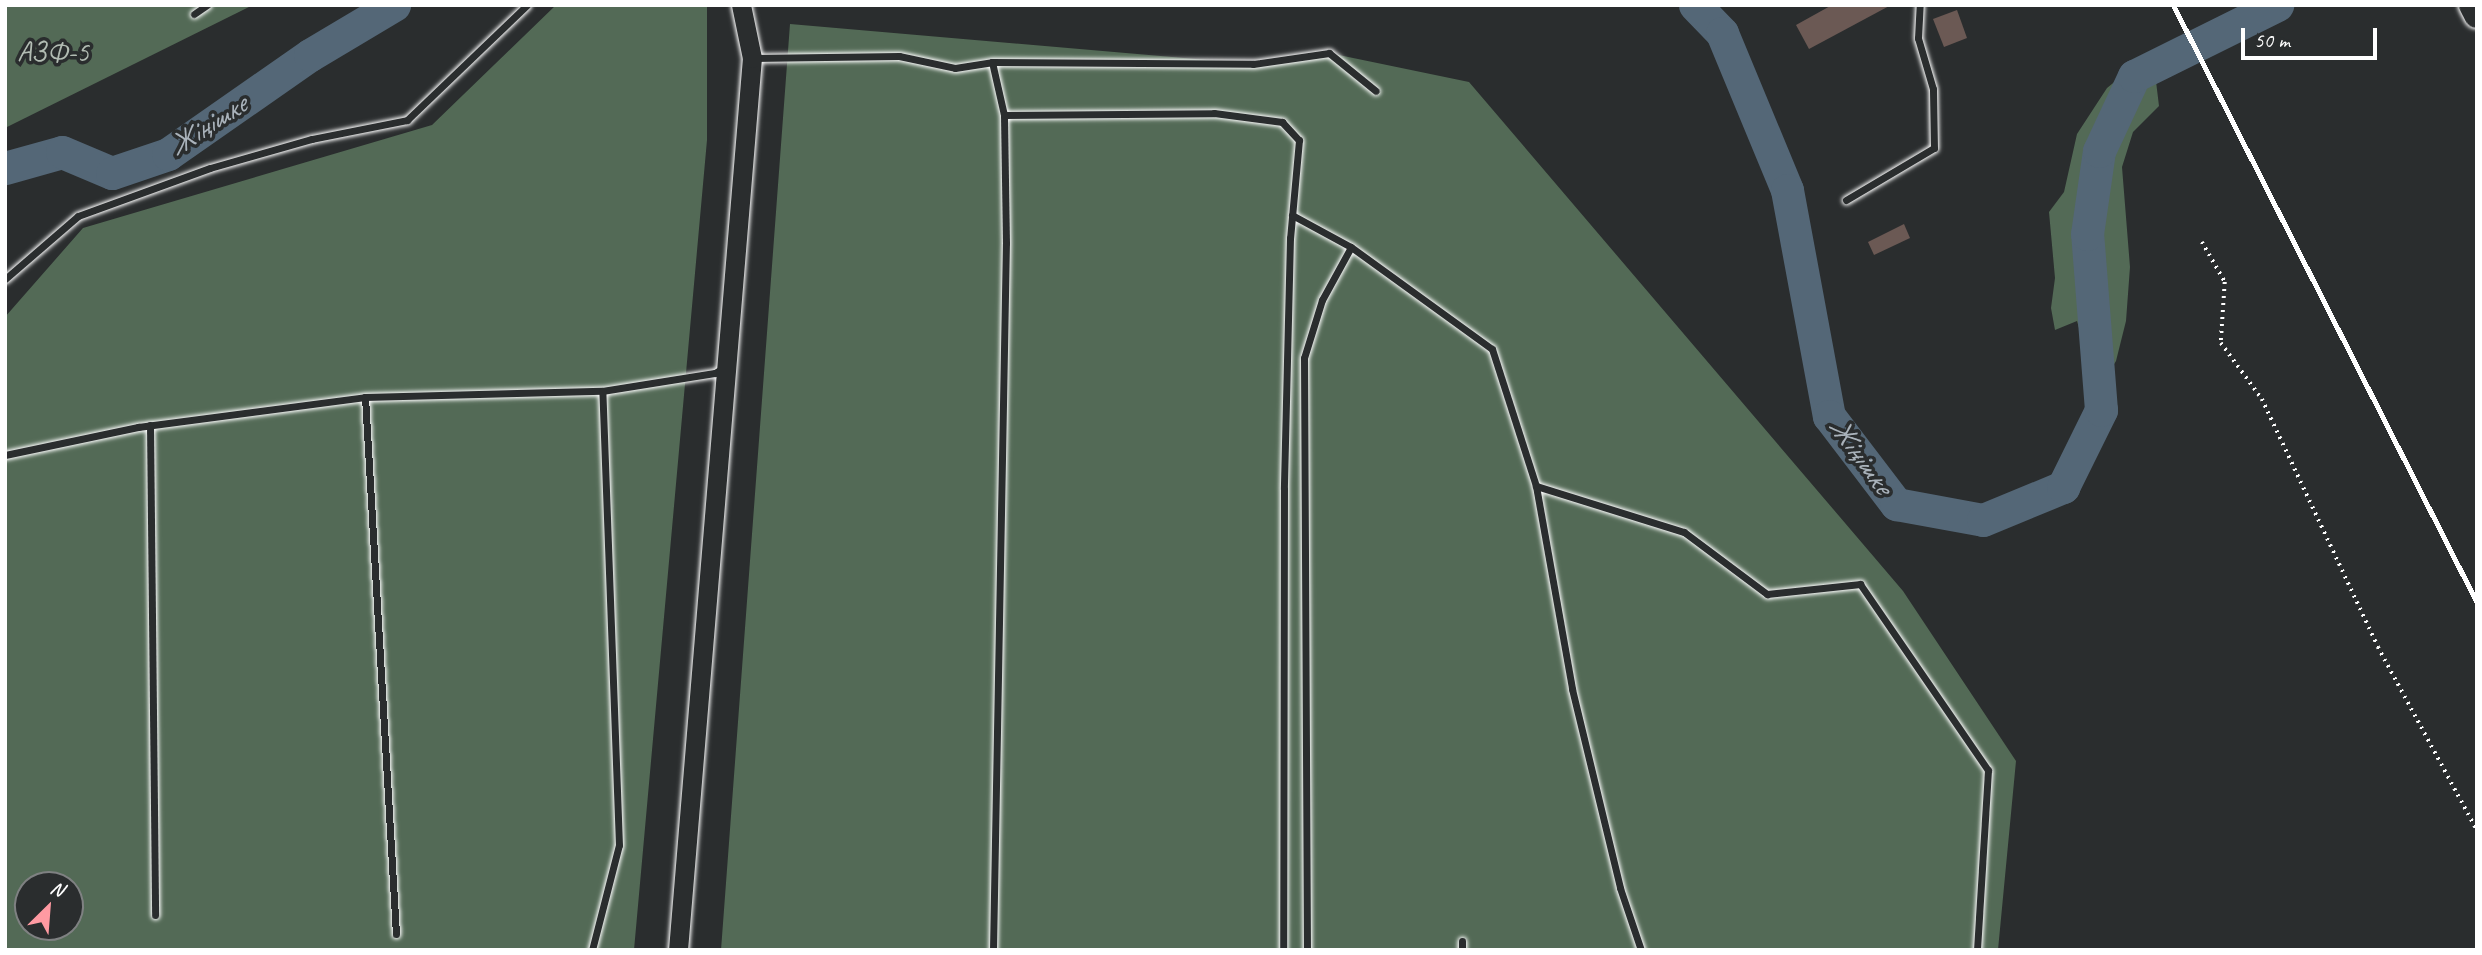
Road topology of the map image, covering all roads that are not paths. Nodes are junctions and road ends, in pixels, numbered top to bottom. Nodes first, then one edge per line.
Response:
1 (207, 5) edge
2 (527, 5) edge
3 (741, 5) edge
4 (1920, 5) edge
5 (2472, 5) edge
6 (194, 14) dead end
7 (2477, 15) edge
8 (752, 58) junction
9 (992, 62) junction
10 (1376, 91) dead end
11 (1004, 115) junction
12 (1846, 200) dead end
13 (1292, 215) junction
14 (1352, 247) junction
15 (5, 279) edge
16 (727, 366) junction
17 (602, 391) junction
18 (365, 397) junction
19 (150, 425) junction
20 (5, 455) edge
21 (1536, 486) junction
22 (155, 915) dead end
23 (396, 934) dead end
24 (592, 950) edge
25 (678, 950) edge
26 (993, 950) edge
27 (1283, 950) edge
28 (1307, 950) edge
29 (1641, 950) edge
30 (1977, 950) edge

1 - 6 lane
2 - 15 lane
3 - 8 street
4 - 12 lane
5 - 7 highway
8 - 9 lane
8 - 16 street
9 - 10 lane
9 - 11 lane
11 - 13 lane
11 - 26 lane
13 - 14 lane
13 - 27 lane
14 - 21 lane
14 - 28 lane
16 - 17 lane
16 - 25 street
17 - 18 lane
17 - 24 lane
18 - 19 lane
18 - 23 lane
19 - 20 lane
19 - 22 lane
21 - 29 lane
21 - 30 lane

